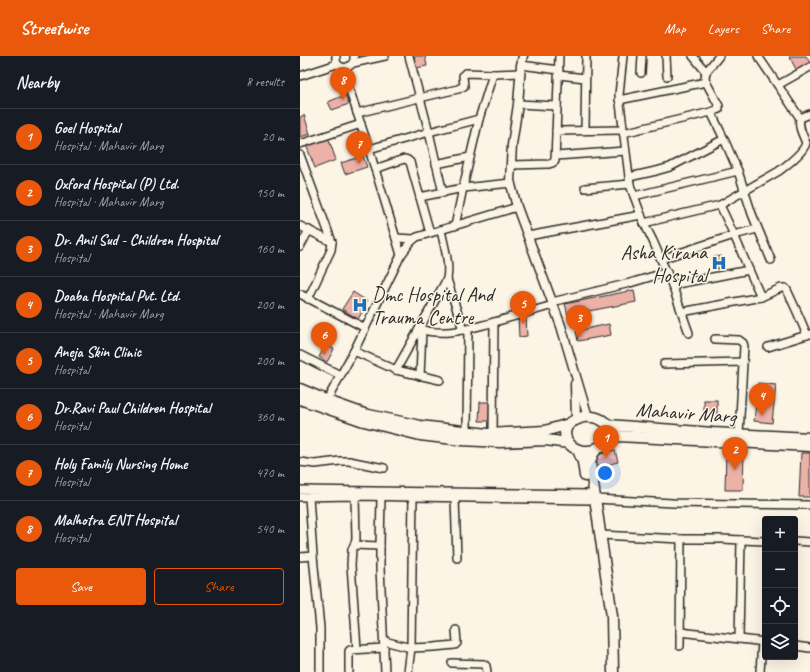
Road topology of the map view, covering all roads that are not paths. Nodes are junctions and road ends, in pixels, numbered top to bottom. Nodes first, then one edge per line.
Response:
1 (336, 56) edge
2 (385, 56) edge
3 (409, 56) edge
4 (523, 56) edge
5 (559, 56) edge
6 (586, 56) edge
7 (623, 56) edge
8 (642, 56) edge
9 (666, 56) edge
10 (693, 56) edge
11 (719, 56) edge
12 (758, 56) edge
13 (353, 60) edge
14 (337, 64) junction
15 (810, 67) edge
16 (346, 68) junction
17 (521, 69) junction
18 (706, 72) junction
19 (559, 73) junction
20 (641, 73) dead end
21 (493, 74) junction
22 (300, 76) edge
23 (667, 76) dead end
24 (585, 78) junction
25 (706, 82) junction
26 (778, 85) junction
27 (419, 98) junction
28 (619, 100) junction
29 (518, 104) junction
30 (557, 106) junction
31 (711, 112) junction
32 (357, 113) junction
33 (810, 114) edge
34 (800, 118) junction
35 (479, 119) junction
36 (361, 124) junction
37 (585, 130) junction
38 (556, 131) junction
39 (623, 131) junction
40 (429, 132) junction
41 (724, 139) junction
42 (300, 144) edge
43 (369, 149) junction
44 (625, 151) junction
45 (300, 155) edge
46 (556, 156) junction
47 (470, 157) junction
48 (436, 164) junction
49 (511, 165) junction
50 (375, 168) junction
51 (738, 171) junction
52 (629, 180) junction
53 (510, 183) junction
54 (462, 188) junction
55 (585, 188) dead end
56 (744, 191) junction
57 (443, 192) junction
58 (634, 196) junction
59 (420, 197) junction
60 (720, 205) junction
61 (517, 207) junction
62 (641, 215) junction
63 (644, 223) junction
64 (300, 226) edge
65 (455, 226) junction
66 (757, 229) junction
67 (309, 230) junction
68 (441, 230) junction
69 (430, 233) junction
70 (734, 235) junction
71 (528, 236) junction
72 (396, 238) junction
73 (414, 239) junction
74 (332, 242) junction
75 (300, 247) edge
76 (401, 255) junction
77 (661, 259) junction
78 (771, 260) dead end
79 (749, 270) junction
80 (667, 272) junction
81 (447, 279) junction
82 (672, 285) junction
83 (300, 294) edge
84 (761, 297) junction
85 (308, 298) junction
86 (553, 303) junction
87 (682, 312) junction
88 (494, 322) junction
89 (365, 328) junction
90 (465, 329) junction
91 (421, 330) junction
92 (689, 333) dead end
93 (808, 334) edge
94 (715, 340) dead end
95 (768, 347) dead end
96 (354, 352) junction
97 (300, 355) edge
98 (743, 362) junction
99 (664, 364) dead end
100 (396, 370) junction
101 (574, 371) junction
102 (340, 375) junction
103 (420, 376) junction
104 (440, 380) dead end
105 (300, 389) edge
106 (300, 399) edge
107 (327, 400) junction
108 (588, 417) junction
109 (573, 422) junction
110 (608, 425) junction
111 (467, 432) junction
112 (493, 434) junction
113 (738, 434) junction
114 (610, 437) junction
115 (810, 438) edge
116 (568, 443) junction
117 (810, 446) edge
118 (597, 448) junction
119 (578, 450) junction
120 (300, 462) edge
121 (384, 468) dead end
122 (300, 490) edge
123 (413, 495) junction
124 (355, 496) junction
125 (300, 497) edge
126 (309, 497) junction
127 (381, 497) junction
128 (455, 498) junction
129 (591, 498) junction
130 (810, 505) edge
131 (600, 535) junction
132 (681, 539) junction
133 (742, 540) junction
134 (762, 541) edge
135 (798, 541) edge
136 (810, 542) edge
137 (354, 545) junction
138 (380, 546) junction
139 (313, 556) junction
140 (300, 557) edge
141 (457, 558) dead end
142 (609, 625) junction
143 (456, 630) dead end
144 (680, 632) junction
145 (739, 639) junction
146 (762, 642) edge
147 (384, 645) junction
148 (680, 646) dead end
149 (798, 646) edge
150 (411, 648) junction
151 (810, 648) edge
152 (357, 649) junction
153 (762, 652) edge
154 (452, 664) dead end
155 (613, 671) edge
156 (320, 672) edge
157 (349, 672) edge
158 (385, 672) edge
159 (408, 672) edge
160 (487, 672) edge
161 (760, 672) edge

1 - 14 street
2 - 13 street
3 - 27 street
4 - 17 main road
5 - 19 street
6 - 24 street
7 - 28 street
8 - 20 street
9 - 23 street
10 - 18 street
11 - 18 street
12 - 26 street
13 - 16 street
14 - 16 street
14 - 22 street
15 - 26 street
16 - 32 street
17 - 19 street
17 - 21 street
17 - 29 main road
18 - 25 street
19 - 24 street
19 - 30 street
21 - 27 street
21 - 35 street
24 - 37 street
25 - 28 street
25 - 31 street
26 - 34 street
27 - 32 street
27 - 40 street
28 - 39 street
29 - 30 street
29 - 49 main road
30 - 38 street
31 - 39 street
31 - 41 street
32 - 36 street
33 - 34 street
34 - 56 street
35 - 40 street
35 - 47 street
36 - 42 street
36 - 43 street
37 - 38 street
37 - 39 street
38 - 46 street
39 - 44 street
40 - 43 street
40 - 48 street
41 - 51 street
41 - 52 street
43 - 50 street
44 - 46 street
44 - 52 street
45 - 74 street
46 - 49 street
47 - 48 street
47 - 54 street
48 - 57 street
49 - 53 main road
50 - 59 street
50 - 72 street
51 - 56 street
51 - 58 street
52 - 55 street
52 - 58 street
53 - 54 street
53 - 61 main road
54 - 57 street
54 - 65 street
56 - 60 street
56 - 66 street
57 - 59 street
58 - 62 street
59 - 69 street
60 - 63 street
60 - 70 street
61 - 65 street
61 - 71 main road
62 - 63 street
62 - 71 street
63 - 77 street
64 - 67 street
65 - 68 street
66 - 70 street
66 - 78 street
67 - 74 street
67 - 75 street
68 - 69 street
68 - 81 street
69 - 73 street
70 - 77 street
70 - 79 street
71 - 86 main road
72 - 73 street
72 - 76 street
73 - 76 street
74 - 85 street
76 - 89 street
77 - 80 street
79 - 82 street
79 - 84 street
80 - 82 street
80 - 86 street
81 - 90 street
81 - 91 street
82 - 87 street
83 - 85 street
84 - 87 street
84 - 93 street
85 - 89 street
86 - 88 street
86 - 101 main road
87 - 92 street
88 - 90 street
88 - 112 street
89 - 96 street
90 - 91 street
90 - 111 street
91 - 100 street
91 - 103 street
93 - 95 street
94 - 98 street
96 - 100 street
96 - 102 street
97 - 102 street
98 - 99 street
98 - 113 street
100 - 103 street
101 - 108 main road
101 - 109 main road
102 - 107 street
103 - 104 street
105 - 107 highway
106 - 116 highway
107 - 111 highway
108 - 109 highway
108 - 110 highway
109 - 112 highway
109 - 116 highway
110 - 113 highway, Mahavir Marg
110 - 114 highway
111 - 112 highway
113 - 115 highway, Mahavir Marg
114 - 117 highway, Mahavir Marg
114 - 118 highway
116 - 119 highway
118 - 119 highway
118 - 129 highway
119 - 129 highway
120 - 121 street
122 - 123 street
123 - 127 street
123 - 128 street
123 - 129 street
123 - 150 street
124 - 126 street
124 - 127 street
124 - 137 street
125 - 126 street
126 - 139 street
127 - 138 street
128 - 129 street
128 - 141 street
129 - 130 street
129 - 131 highway
129 - 142 highway
131 - 132 street
131 - 142 highway
132 - 133 street
132 - 144 street
133 - 134 street
133 - 145 street
135 - 136 street
137 - 138 street
137 - 152 street
138 - 147 street
139 - 140 street
139 - 156 street
142 - 155 highway
143 - 150 street
144 - 145 street
144 - 148 street
145 - 146 street
147 - 150 street
147 - 152 street
147 - 158 street
149 - 151 street
150 - 159 street
152 - 157 street
153 - 161 street
154 - 160 street

